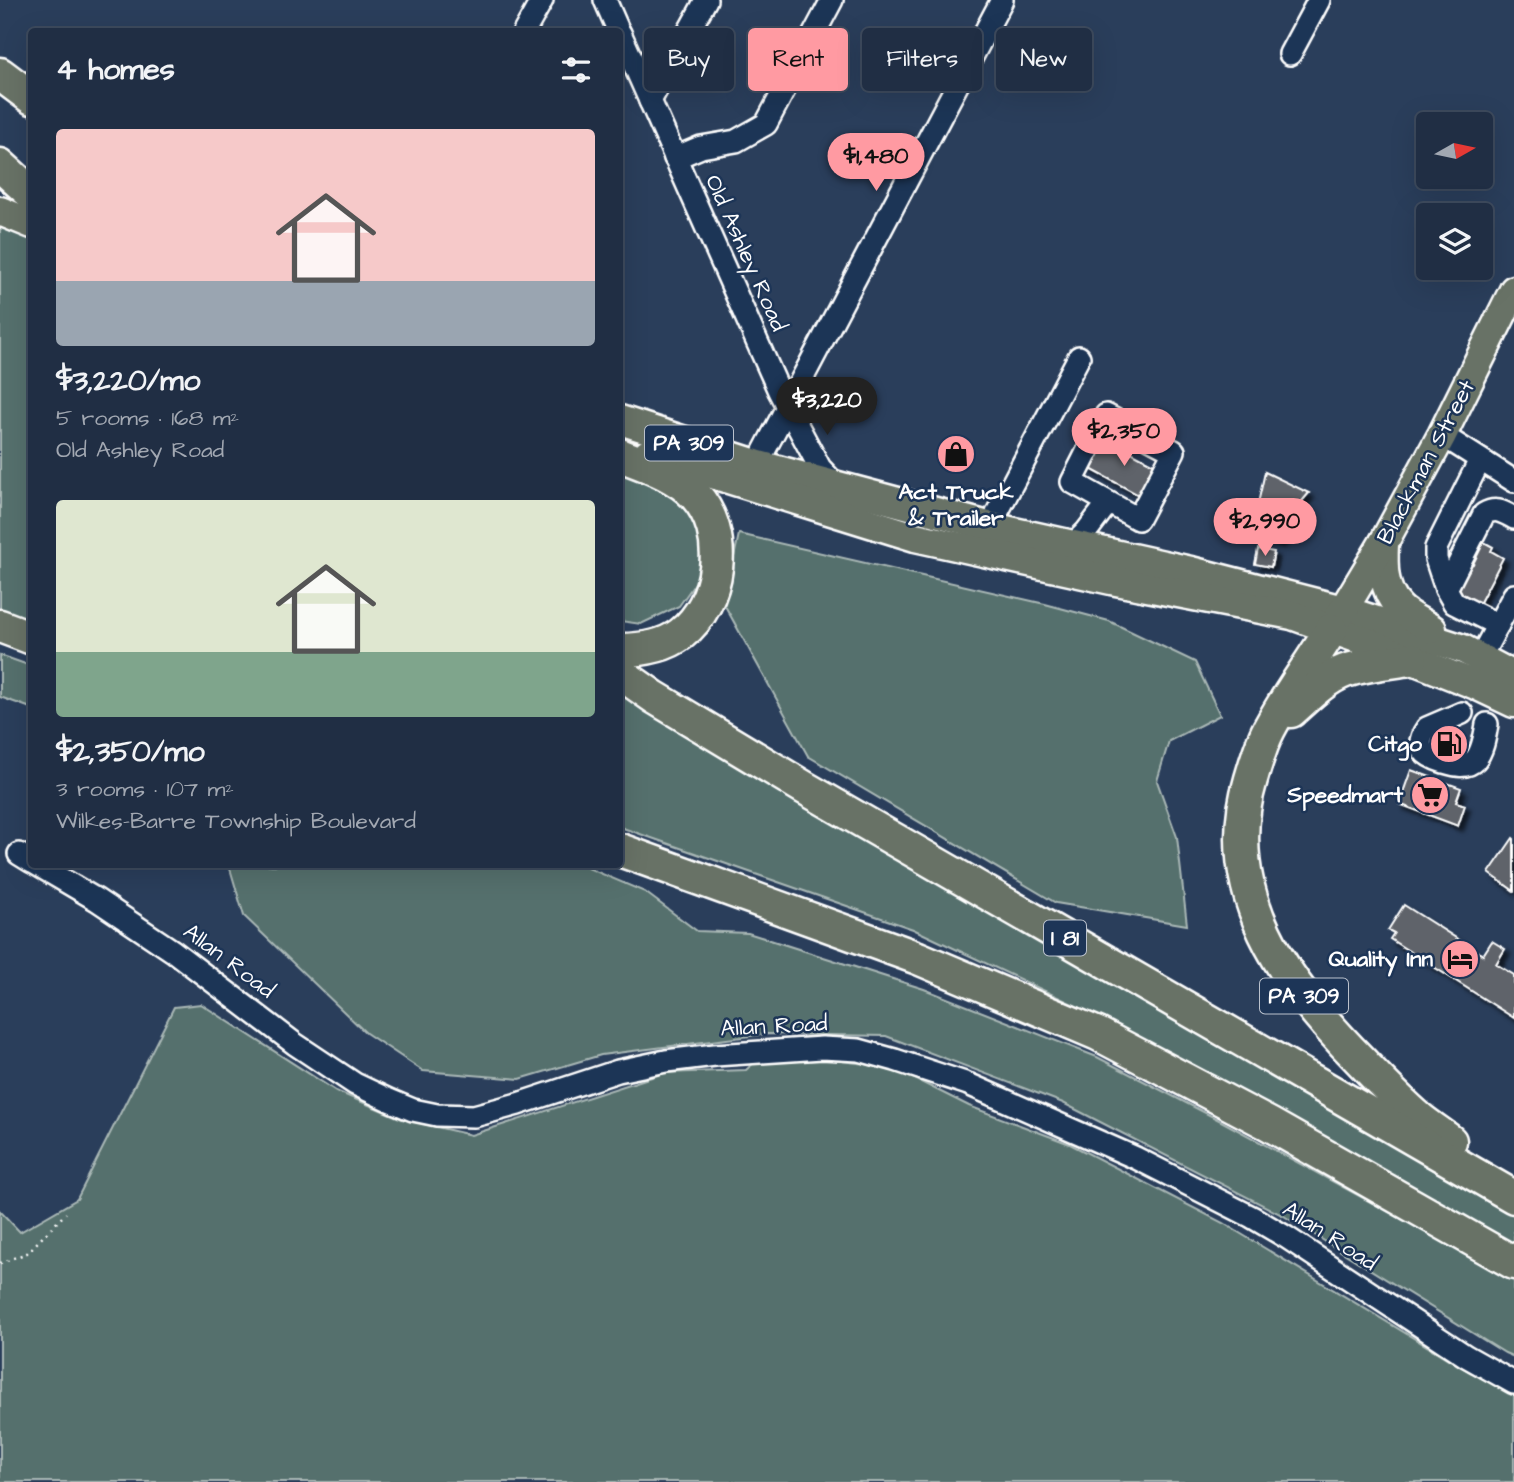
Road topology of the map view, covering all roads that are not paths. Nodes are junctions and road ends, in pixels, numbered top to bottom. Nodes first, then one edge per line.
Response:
1 (542, 0) edge
2 (605, 0) edge
3 (706, 0) edge
4 (832, 0) edge
5 (1002, 0) edge
6 (1319, 0) edge
7 (526, 28) edge
8 (617, 28) edge
9 (623, 41) edge
10 (1290, 54) dead end
11 (0, 74) edge
12 (28, 95) edge
13 (650, 101) junction
14 (675, 158) junction
15 (0, 165) edge
16 (28, 190) edge
17 (0, 191) edge
18 (28, 203) edge
19 (0, 211) edge
20 (28, 222) edge
21 (1514, 290) edge
22 (1079, 357) dead end
23 (788, 407) junction
24 (623, 421) edge
25 (1442, 435) junction
26 (623, 446) edge
27 (623, 456) edge
28 (1480, 460) junction
29 (755, 476) junction
30 (1514, 481) edge
31 (837, 486) junction
32 (1108, 503) junction
33 (1514, 518) edge
34 (992, 527) junction
35 (1478, 527) junction
36 (1514, 531) edge
37 (1384, 542) junction
38 (1073, 545) junction
39 (1109, 554) junction
40 (1446, 589) junction
41 (1514, 595) edge
42 (1298, 599) junction
43 (1337, 620) junction
44 (1497, 625) junction
45 (0, 626) edge
46 (28, 636) edge
47 (623, 650) edge
48 (1411, 659) junction
49 (1471, 663) junction
50 (623, 675) edge
51 (1511, 692) edge
52 (1462, 713) junction
53 (1487, 724) junction
54 (1268, 730) junction
55 (623, 851) edge
56 (43, 868) edge
57 (1514, 1187) edge
58 (1514, 1197) edge
59 (1514, 1263) edge
60 (1514, 1383) edge

1 - 7 street
2 - 8 street, Old Ashley Road
3 - 13 street
4 - 14 street
5 - 23 street
6 - 10 street
9 - 13 street, Old Ashley Road
11 - 12 highway
13 - 14 street, Old Ashley Road
14 - 23 street, Old Ashley Road
15 - 16 highway
17 - 18 main road
19 - 20 main road
21 - 25 main road, Blackman Street
22 - 34 street
23 - 29 street
23 - 31 street, Old Ashley Road
24 - 29 main road, PA 309
25 - 28 street
25 - 37 main road, Blackman Street
26 - 29 main road
27 - 47 highway
28 - 30 street
28 - 40 street
29 - 31 main road, PA 309
29 - 43 main road
31 - 34 main road, PA 309
32 - 32 street
32 - 38 street
32 - 39 street
33 - 35 street
34 - 38 main road, PA 309
35 - 36 street
35 - 40 street
37 - 42 main road
37 - 43 main road, Blackman Street
37 - 49 main road
38 - 39 main road, PA 309
39 - 42 main road, PA 309
40 - 44 street
41 - 44 street
42 - 43 main road, PA 309
43 - 48 main road
43 - 49 main road
43 - 54 highway, PA 309
44 - 49 street
45 - 46 highway
48 - 49 main road
48 - 54 highway
49 - 51 main road
49 - 52 street
50 - 58 highway, I 81
51 - 53 street
52 - 53 street
52 - 53 street
54 - 57 highway, PA 309
55 - 59 highway
56 - 60 street, Allan Road

